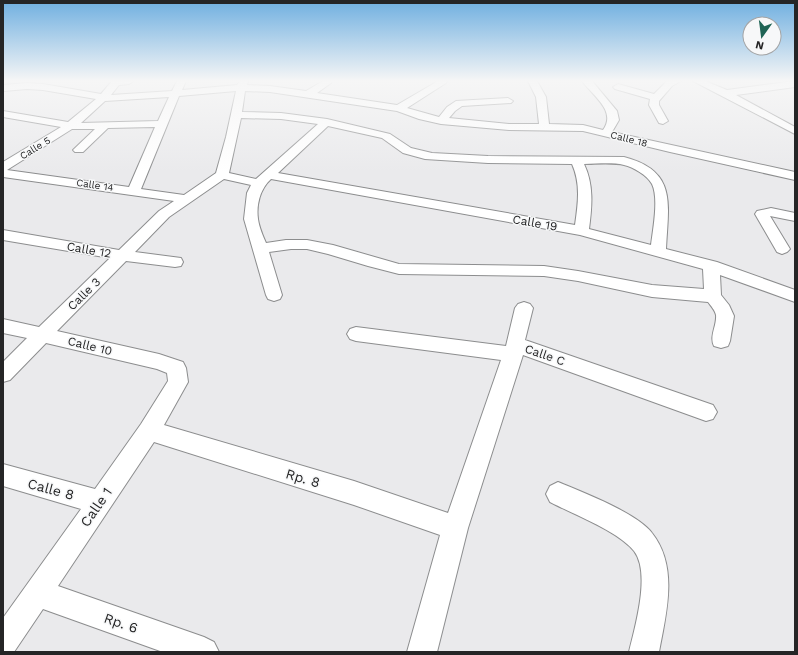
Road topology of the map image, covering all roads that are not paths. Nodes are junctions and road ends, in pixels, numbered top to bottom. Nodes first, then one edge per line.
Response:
1 (89, 112) edge
2 (167, 112) edge
3 (409, 112) edge
4 (449, 112) edge
5 (544, 112) edge
6 (612, 112) edge
7 (658, 112) edge
8 (760, 112) edge
9 (3, 114) edge
10 (236, 114) joint
11 (441, 121) junction
12 (327, 122) junction
13 (663, 122) dead end
14 (162, 124) junction
15 (105, 125) junction
16 (71, 126) junction
17 (544, 127) junction
18 (795, 131) edge
19 (606, 133) junction
20 (79, 150) dead end
21 (576, 160) junction
22 (3, 167) edge
23 (3, 172) edge
24 (222, 175) junction
25 (795, 176) edge
26 (264, 179) junction
27 (134, 190) junction
28 (187, 199) junction
29 (795, 217) edge
30 (581, 231) junction
31 (3, 235) edge
32 (261, 249) junction
33 (782, 249) dead end
34 (658, 251) junction
35 (122, 255) junction
36 (175, 262) dead end
37 (711, 266) junction
38 (274, 295) dead end
39 (713, 296) junction
40 (795, 296) edge
41 (524, 308) dead end
42 (3, 326) edge
43 (44, 334) junction
44 (356, 334) dead end
45 (721, 341) dead end
46 (513, 354) junction
47 (176, 368) joint
48 (3, 374) edge
49 (706, 412) dead end
50 (149, 431) junction
51 (3, 475) edge
52 (558, 494) dead end
53 (100, 502) junction
54 (455, 528) junction
55 (37, 593) junction
56 (3, 642) edge
57 (204, 652) edge
58 (422, 652) edge
59 (644, 652) edge

1 - 16 street, Calle 5
2 - 14 street
3 - 11 street, Calle 18
4 - 11 street
5 - 17 street
6 - 19 street
7 - 13 street
8 - 18 street
9 - 16 street
10 - 12 street
10 - 24 street
11 - 17 street, Calle 18
12 - 21 street
12 - 26 street
14 - 15 street
14 - 27 street
15 - 16 street
15 - 20 street
16 - 22 street, Calle 5
17 - 19 street, Calle 18
19 - 25 street, Calle 18
21 - 30 street
21 - 34 street
23 - 27 street, Calle 14
24 - 26 street, Calle 19
24 - 28 street, Calle 3
26 - 30 street, Calle 19
26 - 32 street
27 - 28 street, Calle 14
28 - 35 street, Calle 3
29 - 33 street
30 - 34 street, Calle 19
31 - 35 street, Calle 12
32 - 38 street
32 - 39 street
34 - 37 street, Calle 19
35 - 36 street, Calle 12
35 - 43 street, Calle 3
37 - 39 street
37 - 40 street, Calle 19
39 - 45 street
41 - 46 street
42 - 43 street, Calle 10
43 - 47 street, Calle 10
43 - 48 street, Calle 3
44 - 46 street, Calle C
46 - 49 street, Calle C
46 - 54 street
47 - 50 street, Calle 1
50 - 53 street, Calle 1
50 - 54 street, Rp. 8
51 - 53 street, Calle 8
52 - 59 street
53 - 55 street, Calle 1
54 - 58 street
55 - 56 street, Calle 1
55 - 57 street, Rp. 6

